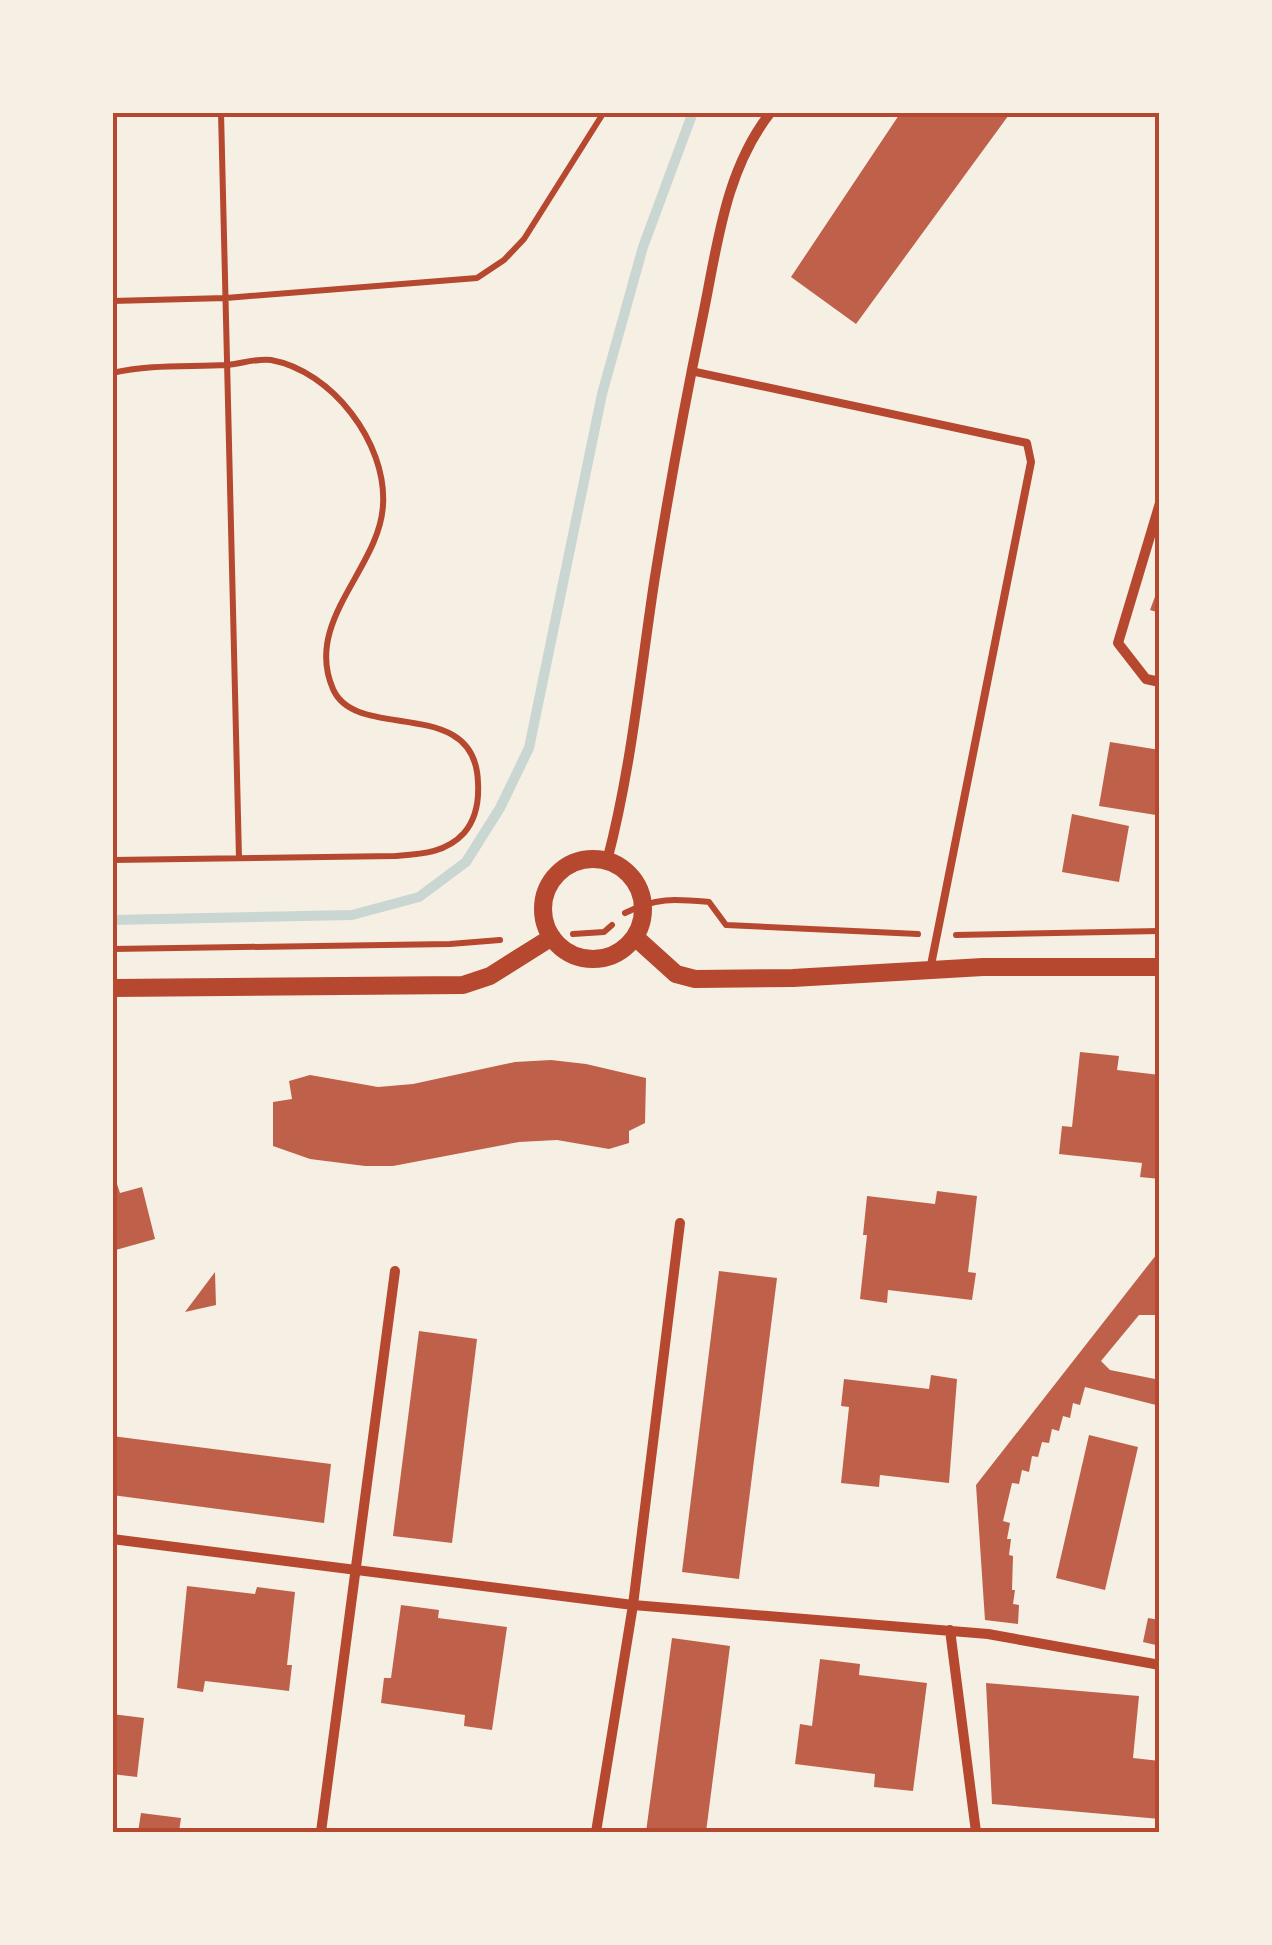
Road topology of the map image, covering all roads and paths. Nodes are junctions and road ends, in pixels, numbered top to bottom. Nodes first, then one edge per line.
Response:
1 (221, 112) edge
2 (604, 112) edge
3 (771, 112) edge
4 (226, 298) junction
5 (112, 300) edge
6 (228, 364) junction
7 (692, 372) junction
8 (112, 373) edge
9 (1160, 503) edge
10 (1160, 682) edge
11 (238, 858) junction
12 (112, 860) edge
13 (607, 861) junction
14 (635, 937) junction
15 (552, 938) junction
16 (1160, 967) edge
17 (930, 970) junction
18 (112, 988) edge
19 (680, 1223) dead end
20 (395, 1271) dead end
21 (112, 1539) edge
22 (355, 1572) junction
23 (633, 1604) junction
24 (950, 1630) junction
25 (1160, 1665) edge
26 (321, 1832) edge
27 (596, 1832) edge
28 (976, 1832) edge

1 - 4 path
2 - 4 path
3 - 7 street
4 - 5 path
4 - 6 path
6 - 8 path
6 - 11 path
6 - 11 path
7 - 13 street
7 - 17 lane
9 - 10 street
11 - 12 path
13 - 14 street
13 - 15 street
14 - 15 street
14 - 17 street
15 - 18 street
16 - 17 street
19 - 23 street
20 - 22 street
21 - 22 street
22 - 23 street
22 - 26 street
23 - 24 street
23 - 27 street
24 - 25 street
24 - 28 street

